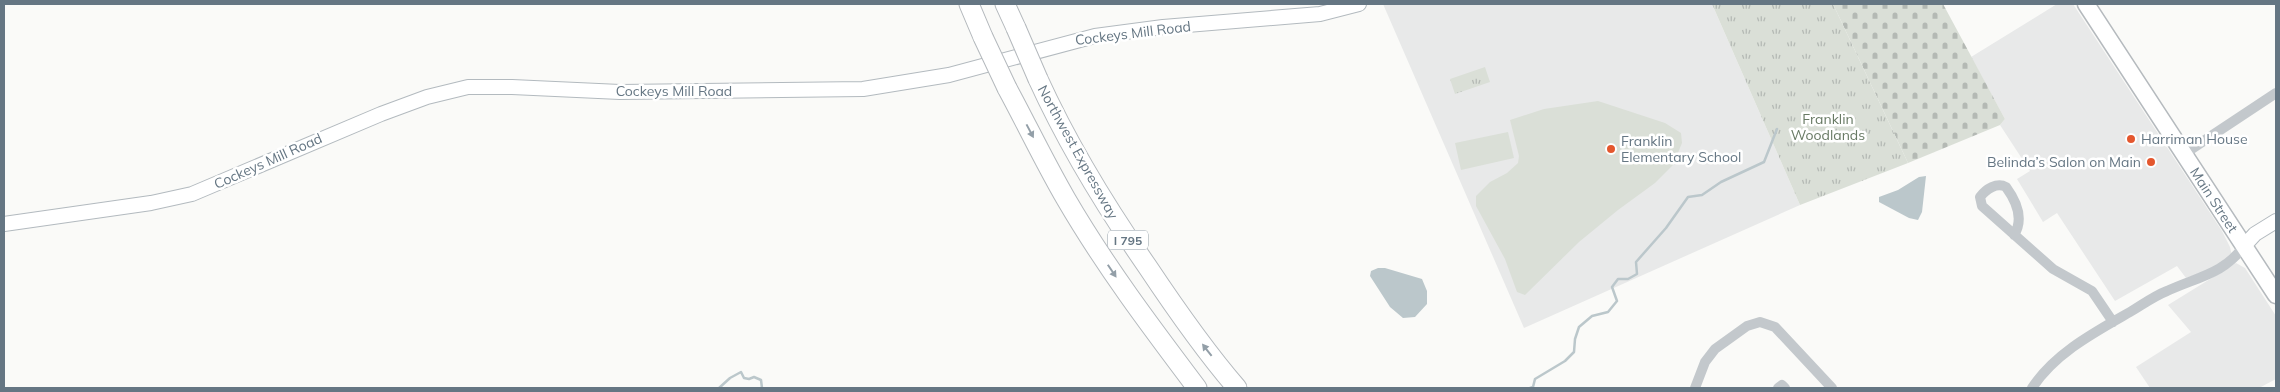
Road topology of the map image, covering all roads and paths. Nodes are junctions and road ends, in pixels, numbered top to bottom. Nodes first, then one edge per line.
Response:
1 (969, 4) edge
2 (1005, 4) edge
3 (1359, 4) edge
4 (2086, 4) edge
5 (2276, 93) edge
6 (2184, 154) junction
7 (2276, 221) edge
8 (4, 224) edge
9 (2014, 235) junction
10 (2244, 246) junction
11 (2276, 295) edge
12 (2113, 322) junction
13 (1196, 388) edge
14 (1237, 388) edge
15 (1694, 388) edge
16 (1778, 388) edge
17 (1785, 388) edge
18 (1832, 388) edge
19 (2032, 388) edge

1 -> 13 highway, I 795, bridge
14 -> 2 highway, Northwest Expressway / I 795, bridge
3 - 8 street, Cockeys Mill Road
4 - 6 main road, Main Street
5 - 6 street
6 - 10 main road, Main Street
7 - 10 street
9 - 9 street
9 - 12 street
10 - 11 main road, Main Street
10 - 12 street
12 - 19 street
15 - 18 street
16 - 17 street

